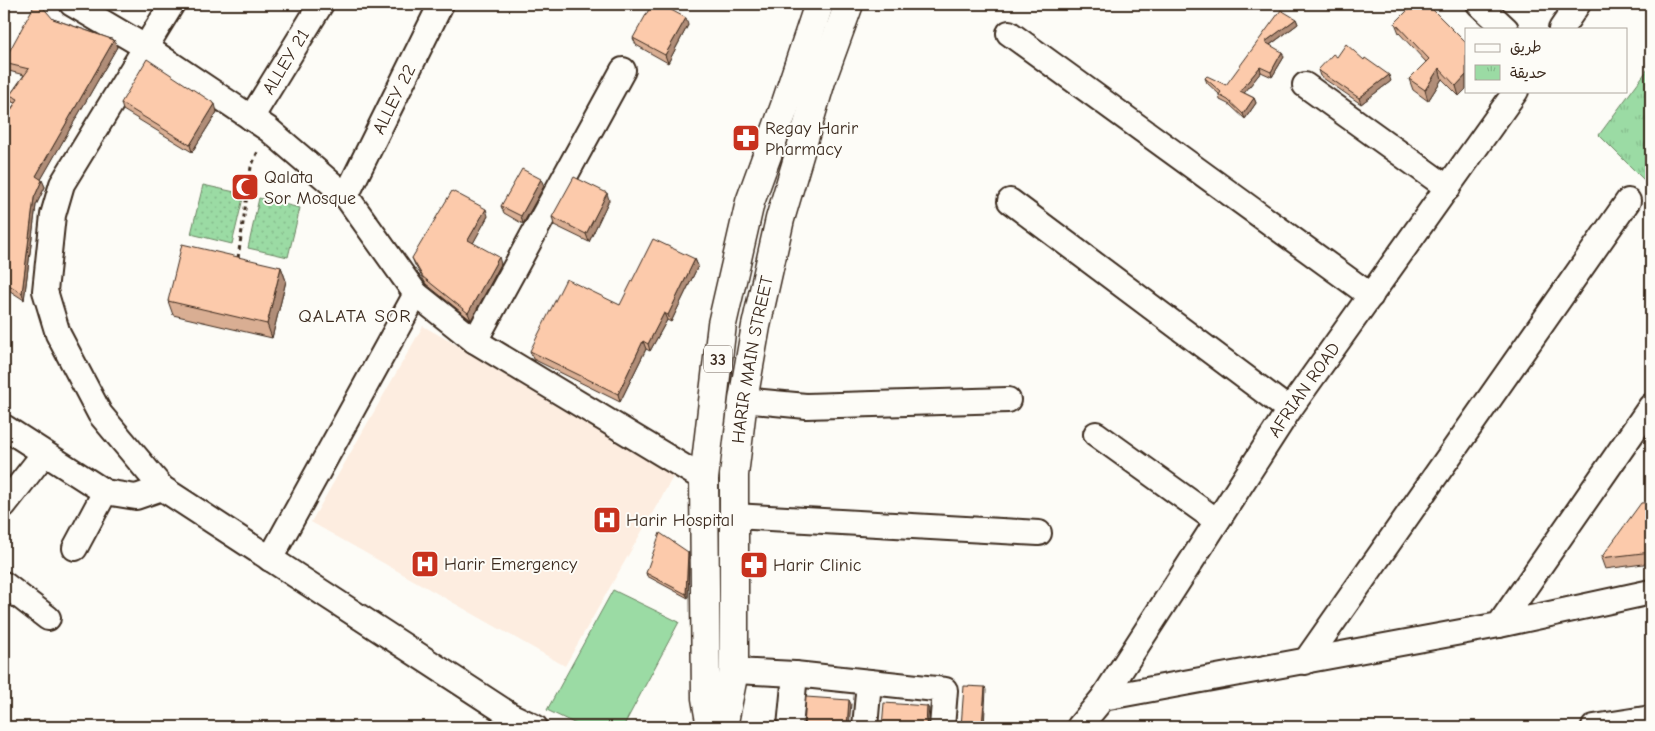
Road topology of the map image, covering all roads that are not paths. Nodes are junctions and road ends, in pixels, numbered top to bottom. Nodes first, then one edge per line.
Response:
1 (72, 4) edge
2 (172, 4) edge
3 (321, 4) edge
4 (442, 4) edge
5 (819, 4) edge
6 (849, 4) edge
7 (1480, 4) edge
8 (1578, 4) edge
9 (1505, 28) edge
10 (1562, 28) edge
11 (1009, 33) dead end
12 (147, 48) junction
13 (623, 70) dead end
14 (1305, 85) dead end
15 (1515, 92) edge
16 (259, 124) junction
17 (1448, 188) junction
18 (346, 196) junction
19 (1010, 201) dead end
20 (1628, 201) dead end
21 (416, 294) junction
22 (1370, 296) junction
23 (475, 341) junction
24 (743, 400) junction
25 (1008, 400) dead end
26 (1651, 406) edge
27 (1289, 410) junction
28 (4, 427) edge
29 (1096, 434) dead end
30 (43, 455) junction
31 (704, 479) junction
32 (162, 488) junction
33 (105, 492) junction
34 (4, 505) edge
35 (734, 516) junction
36 (1217, 521) junction
37 (1039, 533) dead end
38 (75, 548) dead end
39 (270, 559) junction
40 (4, 584) edge
41 (1651, 592) edge
42 (48, 618) dead end
43 (1499, 626) junction
44 (1305, 662) junction
45 (734, 671) junction
46 (795, 674) junction
47 (869, 682) junction
48 (1103, 698) junction
49 (1651, 718) edge
50 (535, 727) edge
51 (710, 727) edge
52 (723, 727) edge
53 (790, 727) edge
54 (866, 727) edge
55 (942, 727) edge
56 (1080, 727) edge
57 (1594, 727) edge

1 - 12 street
2 - 12 street
3 - 16 street, ALLEY 21
4 - 18 street, ALLEY 22
5 - 31 main road, HARIR MAIN STREET / 33
6 - 24 main road, HARIR MAIN STREET / 33
7 - 9 street
8 - 10 street
11 - 22 street
12 - 16 street
12 - 32 street
13 - 23 street
14 - 17 street
15 - 17 street, AFRIAN ROAD
16 - 18 street
17 - 22 street, AFRIAN ROAD
18 - 21 street
19 - 27 street
20 - 44 street
21 - 23 street
21 - 39 street
22 - 27 street, AFRIAN ROAD
23 - 31 street
24 - 25 street
24 - 35 main road, HARIR MAIN STREET / 33
26 - 43 street
27 - 36 street, AFRIAN ROAD
28 - 30 street
29 - 36 street
30 - 33 street
30 - 34 street
31 - 51 main road, HARIR MAIN STREET / 33
32 - 33 street
32 - 39 street
33 - 38 street
35 - 37 street
35 - 45 main road, HARIR MAIN STREET / 33
36 - 48 street, AFRIAN ROAD
39 - 50 street
40 - 42 street
41 - 43 street
43 - 44 street
44 - 48 street
45 - 46 street
45 - 52 main road, HARIR MAIN STREET / 33
46 - 47 street
46 - 53 street
47 - 54 street
47 - 55 street
48 - 56 street, AFRIAN ROAD
49 - 57 street

